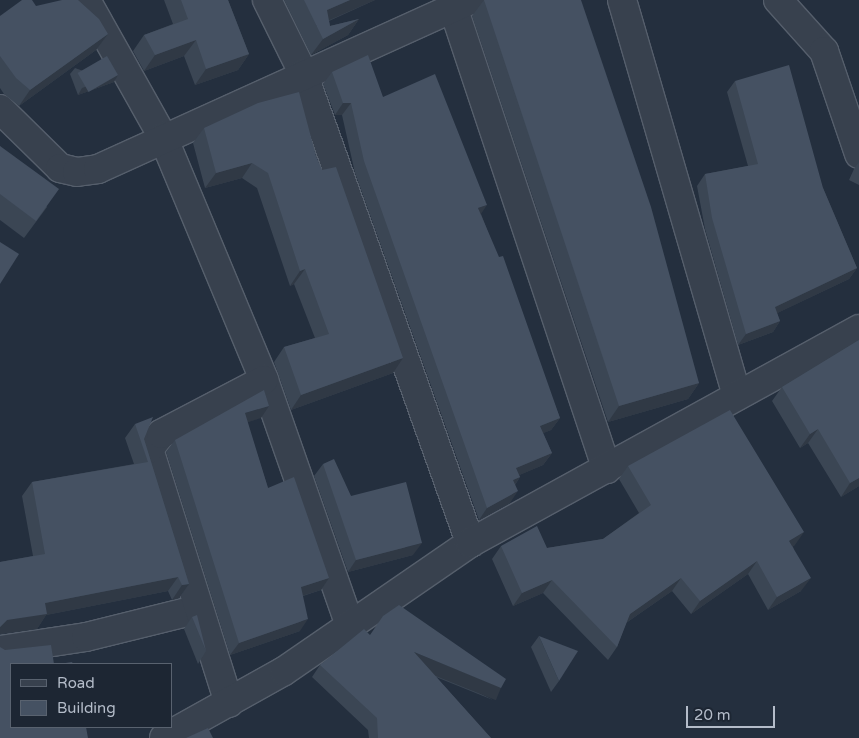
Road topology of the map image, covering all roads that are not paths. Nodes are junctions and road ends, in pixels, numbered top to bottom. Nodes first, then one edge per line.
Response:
1 (86, 0) edge
2 (267, 0) edge
3 (622, 0) edge
4 (778, 0) edge
5 (462, 5) edge
6 (303, 73) junction
7 (0, 109) edge
8 (163, 137) junction
9 (859, 154) edge
10 (859, 329) edge
11 (264, 380) junction
12 (737, 396) junction
13 (607, 469) junction
14 (470, 543) junction
15 (198, 609) junction
16 (350, 626) junction
17 (0, 650) edge
18 (229, 704) junction
19 (164, 738) edge

1 - 8 street
2 - 6 street
3 - 12 street
4 - 9 street
5 - 6 street
5 - 13 street
6 - 8 street
6 - 14 street
7 - 8 street
8 - 11 street
10 - 12 street
11 - 15 street
11 - 16 street
12 - 13 street
13 - 14 street
14 - 16 street
15 - 17 street
15 - 18 street
16 - 18 street
18 - 19 street

